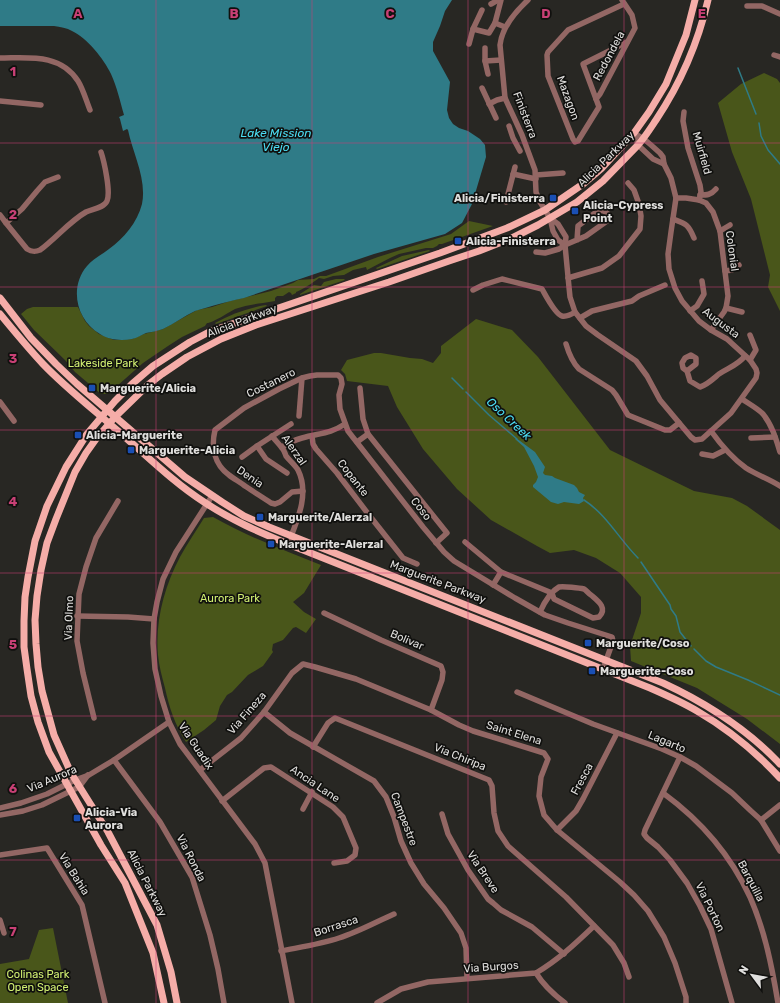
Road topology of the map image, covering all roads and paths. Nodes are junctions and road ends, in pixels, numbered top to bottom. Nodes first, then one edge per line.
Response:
1 (500, 0) edge
2 (528, 0) edge
3 (695, 0) edge
4 (708, 0) edge
5 (623, 2) edge
6 (491, 4) dead end
7 (747, 6) dead end
8 (482, 10) dead end
9 (780, 14) edge
10 (495, 23) junction
11 (505, 27) junction
12 (474, 29) junction
13 (627, 42) junction
14 (469, 44) dead end
15 (485, 48) dead end
16 (774, 54) dead end
17 (780, 57) edge
18 (0, 58) edge
19 (501, 60) junction
20 (486, 61) junction
21 (488, 74) dead end
22 (482, 88) dead end
23 (505, 98) junction
24 (0, 101) edge
25 (597, 101) junction
26 (489, 104) junction
27 (41, 105) dead end
28 (90, 110) dead end
29 (684, 112) dead end
30 (496, 118) dead end
31 (509, 126) dead end
32 (634, 134) junction
33 (522, 136) junction
34 (513, 138) junction
35 (644, 139) junction
36 (578, 141) joint
37 (638, 145) junction
38 (520, 151) dead end
39 (101, 152) dead end
40 (664, 164) junction
41 (515, 167) dead end
42 (563, 173) dead end
43 (514, 174) junction
44 (58, 177) dead end
45 (536, 177) junction
46 (628, 183) dead end
47 (716, 189) dead end
48 (676, 198) junction
49 (699, 198) junction
50 (506, 202) dead end
51 (545, 210) junction
52 (0, 215) edge
53 (550, 218) junction
54 (673, 219) junction
55 (6, 223) junction
56 (730, 225) dead end
57 (720, 231) junction
58 (694, 238) dead end
59 (577, 240) junction
60 (565, 245) junction
61 (536, 252) dead end
62 (739, 265) dead end
63 (725, 271) junction
64 (568, 278) junction
65 (702, 281) dead end
66 (665, 285) dead end
67 (473, 290) dead end
68 (0, 298) edge
69 (726, 308) junction
70 (690, 311) junction
71 (575, 312) junction
72 (742, 312) dead end
73 (0, 314) edge
74 (580, 318) junction
75 (711, 330) junction
76 (750, 335) dead end
77 (566, 344) dead end
78 (747, 358) junction
79 (687, 371) dead end
80 (302, 378) junction
81 (341, 378) joint
82 (360, 388) dead end
83 (742, 399) junction
84 (0, 402) edge
85 (107, 410) junction
86 (299, 416) dead end
87 (101, 417) junction
88 (115, 417) junction
89 (14, 421) dead end
90 (679, 423) junction
91 (109, 424) junction
92 (291, 424) dead end
93 (345, 424) junction
94 (215, 430) joint
95 (711, 431) junction
96 (368, 434) junction
97 (272, 436) junction
98 (312, 436) junction
99 (775, 437) junction
100 (751, 438) dead end
101 (357, 442) junction
102 (257, 446) junction
103 (282, 447) junction
104 (725, 450) junction
105 (780, 452) edge
106 (702, 454) dead end
107 (242, 457) dead end
108 (287, 473) dead end
109 (780, 486) edge
110 (303, 491) junction
111 (212, 496) junction
112 (118, 501) dead end
113 (207, 504) junction
114 (292, 536) junction
115 (465, 542) dead end
116 (436, 543) junction
117 (288, 544) junction
118 (417, 564) dead end
119 (501, 572) junction
120 (493, 585) junction
121 (552, 593) junction
122 (540, 612) junction
123 (324, 613) dead end
124 (78, 616) junction
125 (154, 619) junction
126 (606, 660) junction
127 (303, 664) joint
128 (603, 669) junction
129 (517, 692) dead end
130 (431, 710) junction
131 (264, 712) junction
132 (94, 718) dead end
133 (168, 722) junction
134 (617, 733) junction
135 (313, 747) junction
136 (680, 757) junction
137 (114, 760) junction
138 (780, 764) edge
139 (200, 770) junction
140 (89, 775) junction
141 (780, 778) edge
142 (76, 780) junction
143 (66, 784) junction
144 (80, 787) junction
145 (71, 792) junction
146 (312, 792) junction
147 (663, 793) junction
148 (222, 800) junction
149 (780, 805) edge
150 (0, 808) edge
151 (303, 809) dead end
152 (442, 814) dead end
153 (0, 815) edge
154 (761, 820) junction
155 (557, 830) junction
156 (780, 851) edge
157 (0, 855) edge
158 (334, 863) dead end
159 (394, 914) dead end
160 (0, 920) edge
161 (594, 926) junction
162 (4, 933) dead end
163 (281, 951) junction
164 (564, 954) junction
165 (536, 973) junction
166 (629, 977) dead end
167 (467, 978) junction
168 (105, 1003) edge
169 (164, 1003) edge
170 (177, 1003) edge
171 (224, 1003) edge
172 (292, 1003) edge
173 (377, 1003) edge
174 (565, 1003) edge
175 (686, 1003) edge
176 (732, 1003) edge
177 (778, 1003) edge

1 - 6 street
1 - 10 street
2 - 11 street, Finisterra
3 - 32 main road, Alicia Parkway
4 - 35 main road, Alicia Parkway
5 - 13 street, Redondela
5 - 36 street, Mazagon
7 - 9 street
8 - 12 street
10 - 11 street
10 - 12 street
11 - 19 street, Finisterra
12 - 14 street
13 - 25 street, Redondela
13 - 25 street
15 - 20 street
16 - 17 street
18 - 28 street
19 - 20 street
19 - 23 street, Finisterra
20 - 21 street
22 - 26 street
23 - 26 street
23 - 33 street, Finisterra
24 - 27 street
25 - 36 street, Redondela
26 - 30 street
29 - 49 street, Muirfield
31 - 34 street
32 - 35 street, Augusta
32 - 37 street
32 - 51 main road, Alicia Parkway
33 - 34 street
33 - 45 street, Finisterra
34 - 38 street
35 - 37 main road, Alicia Parkway
35 - 40 street, Augusta
37 - 40 street
37 - 53 main road, Alicia Parkway
39 - 55 street
40 - 48 street, Augusta
41 - 43 street
42 - 45 street
43 - 45 street
43 - 50 street
44 - 55 street
45 - 51 street, Finisterra
46 - 64 street
47 - 49 street
48 - 49 street
48 - 54 street, Augusta
49 - 57 street, Colonial
51 - 53 street, Finisterra
51 - 85 main road, Alicia Parkway
52 - 55 street
53 - 60 street, Finisterra
53 - 88 main road, Alicia Parkway
54 - 58 street
54 - 70 street, Augusta
56 - 57 street
57 - 63 street, Colonial
59 - 59 street
59 - 60 street
60 - 61 street
60 - 64 street
62 - 63 street
63 - 69 street, Colonial
64 - 71 street
65 - 70 street
66 - 74 street
67 - 71 street
68 - 85 main road, Marguerite Parkway
69 - 72 street
69 - 75 street
70 - 75 street, Augusta
71 - 74 street
73 - 87 main road, Marguerite Parkway
74 - 90 street
75 - 78 street, Augusta
76 - 78 street
77 - 90 street
78 - 79 street
78 - 83 street, Augusta
80 - 81 street, Costanero
80 - 86 street
80 - 94 street, Costanero
81 - 93 street, Coso
82 - 96 street, Coso
83 - 95 street
83 - 99 street
84 - 89 street
85 - 87 main road, Alicia Parkway
85 - 88 main road, Marguerite Parkway
87 - 91 main road, Marguerite Parkway
87 - 143 main road, Alicia Parkway
88 - 91 main road, Alicia Parkway
88 - 111 main road, Marguerite Parkway
90 - 95 street
91 - 113 main road, Marguerite Parkway
91 - 142 main road, Alicia Parkway
92 - 97 street
93 - 98 street
93 - 101 street, Coso
94 - 110 street, Denia
95 - 104 street
96 - 101 street
96 - 116 street, Coso
97 - 102 street
97 - 103 street, Alerzal
98 - 103 street
98 - 118 street, Copante
99 - 100 street
99 - 105 street
101 - 116 street, Coso
102 - 107 street
102 - 108 street
103 - 110 street, Alerzal
104 - 106 street
104 - 109 street
110 - 114 street, Alerzal
111 - 113 street, Via Guadix
111 - 114 main road, Marguerite Parkway
112 - 124 street, Via Olmo
113 - 117 main road, Marguerite Parkway
113 - 125 street, Via Guadix
114 - 117 street, Alerzal
114 - 126 main road, Marguerite Parkway
115 - 119 street
116 - 120 street, Coso
117 - 128 main road, Marguerite Parkway
119 - 120 street
119 - 121 street
120 - 122 street, Coso
121 - 121 street
121 - 122 street
122 - 126 street, Coso
123 - 130 street, Bolivar
124 - 125 street
124 - 132 street, Via Olmo
125 - 133 street, Via Guadix
126 - 128 street, Coso
126 - 138 main road, Marguerite Parkway
127 - 130 street, Saint Elena
127 - 131 street, Via Fineza
128 - 141 main road, Marguerite Parkway
129 - 134 street, Lagarto
130 - 155 street, Saint Elena
131 - 135 street, Campestre
131 - 139 street, Via Fineza
133 - 137 street, Via Aurora
133 - 139 street, Via Guadix
134 - 136 street, Lagarto
134 - 155 street, Fresca
135 - 161 street, Via Chiripa
135 - 167 street, Campestre
136 - 147 street
136 - 154 street, Lagarto
137 - 140 street, Via Aurora
137 - 171 street, Via Ronda
139 - 148 street, Via Guadix
140 - 142 street, Via Aurora
140 - 144 street, Via Aurora
142 - 143 street, Via Aurora
142 - 144 main road, Alicia Parkway
143 - 145 main road, Alicia Parkway
143 - 150 street, Via Aurora
144 - 145 street, Via Aurora
144 - 170 main road, Alicia Parkway
145 - 153 street, Via Aurora
145 - 169 main road, Alicia Parkway
146 - 148 street, Ancia Lane
146 - 151 street
146 - 158 street, Ancia Lane
147 - 176 street, Via Porton
147 - 177 street, Barquilla
148 - 163 street, Via Guadix
149 - 154 street
152 - 164 street, Via Breve
154 - 156 street, Lagarto
155 - 175 street, Saint Elena
157 - 168 street, Via Bahia
159 - 163 street, Borrasca
160 - 162 street
161 - 164 street, Via Burgos
161 - 166 street, Via Chiripa
163 - 172 street, Via Guadix
164 - 165 street, Via Burgos
165 - 167 street, Via Burgos
165 - 174 street
167 - 173 street, Via Burgos

